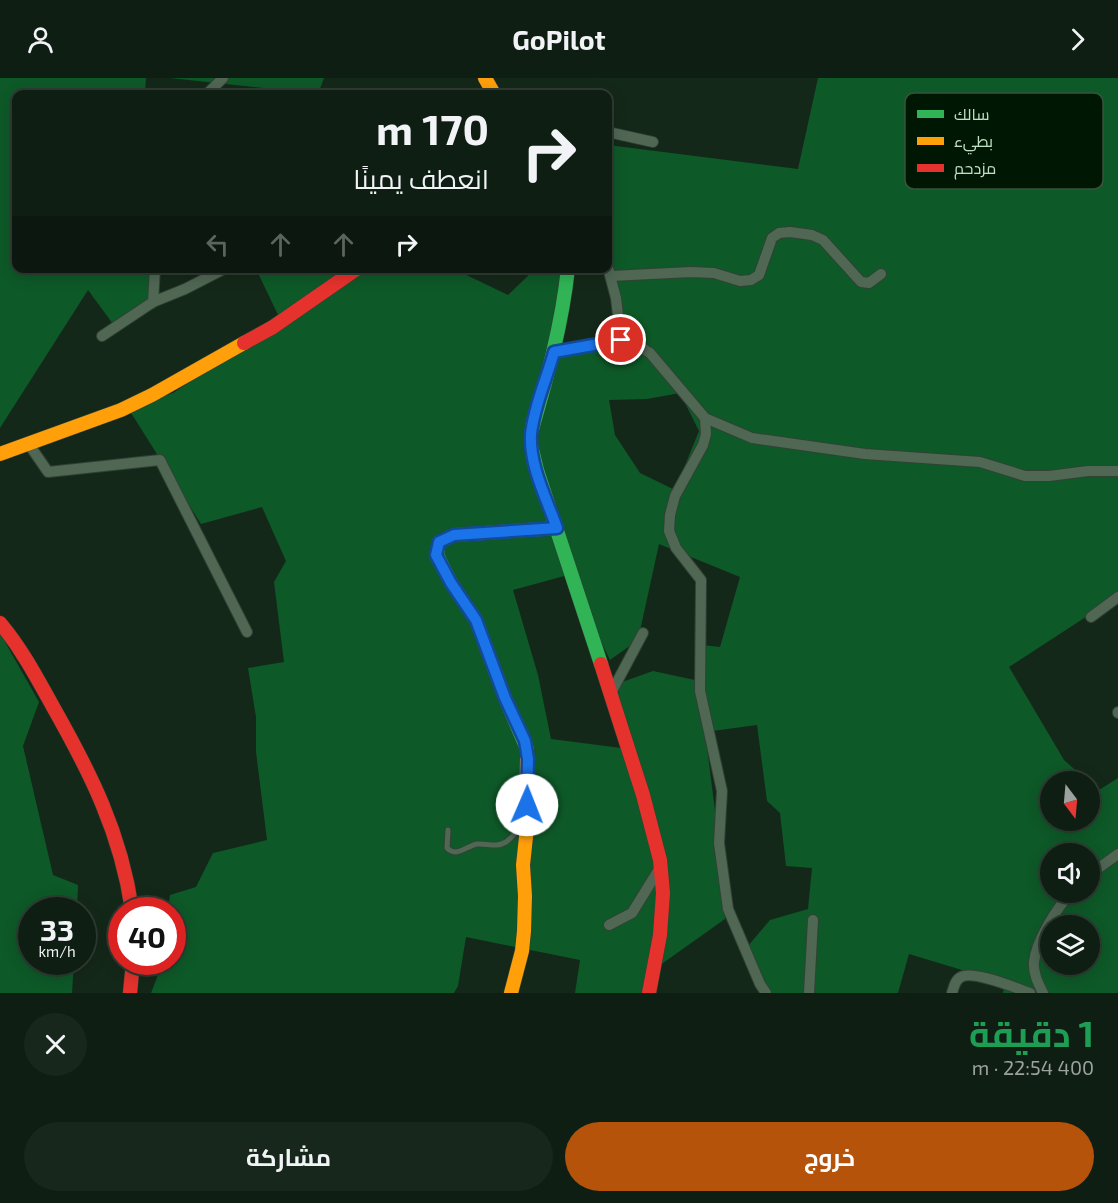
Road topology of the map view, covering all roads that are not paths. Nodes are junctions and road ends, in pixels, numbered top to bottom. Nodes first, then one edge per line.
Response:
1 (223, 78) edge
2 (211, 90) edge
3 (612, 133) edge
4 (654, 142) dead end
5 (612, 272) edge
6 (155, 273) edge
7 (216, 273) edge
8 (351, 273) edge
9 (567, 273) edge
10 (609, 273) edge
11 (881, 274) dead end
12 (153, 302) junction
13 (102, 336) dead end
14 (621, 340) junction
15 (554, 352) junction
16 (705, 418) junction
17 (28, 443) junction
18 (0, 454) edge
19 (1118, 471) edge
20 (557, 528) junction
21 (1118, 597) edge
22 (1091, 617) dead end
23 (0, 623) edge
24 (247, 632) dead end
25 (643, 633) dead end
26 (610, 695) junction
27 (527, 822) junction
28 (448, 830) dead end
29 (1118, 854) edge
30 (661, 866) junction
31 (1100, 867) edge
32 (130, 897) edge
33 (1064, 903) edge
34 (813, 920) dead end
35 (609, 925) dead end
36 (132, 975) edge
37 (130, 993) edge
38 (511, 993) edge
39 (648, 993) edge
40 (766, 993) edge
41 (809, 993) edge
42 (952, 993) edge
43 (1030, 993) edge
44 (1043, 993) edge

1 - 2 street
3 - 4 street
5 - 11 street
6 - 12 street
7 - 12 street
8 - 17 street
9 - 15 street
10 - 14 street
12 - 13 street
14 - 15 street
14 - 16 street
15 - 20 street
16 - 19 street
16 - 40 street
17 - 18 street
17 - 24 street
20 - 26 street
20 - 27 street
21 - 22 street
23 - 32 street
25 - 26 street
26 - 30 street
27 - 28 lane
27 - 38 street
29 - 31 street
30 - 35 street
30 - 39 street
33 - 44 street
34 - 41 street
36 - 37 street
42 - 43 street

